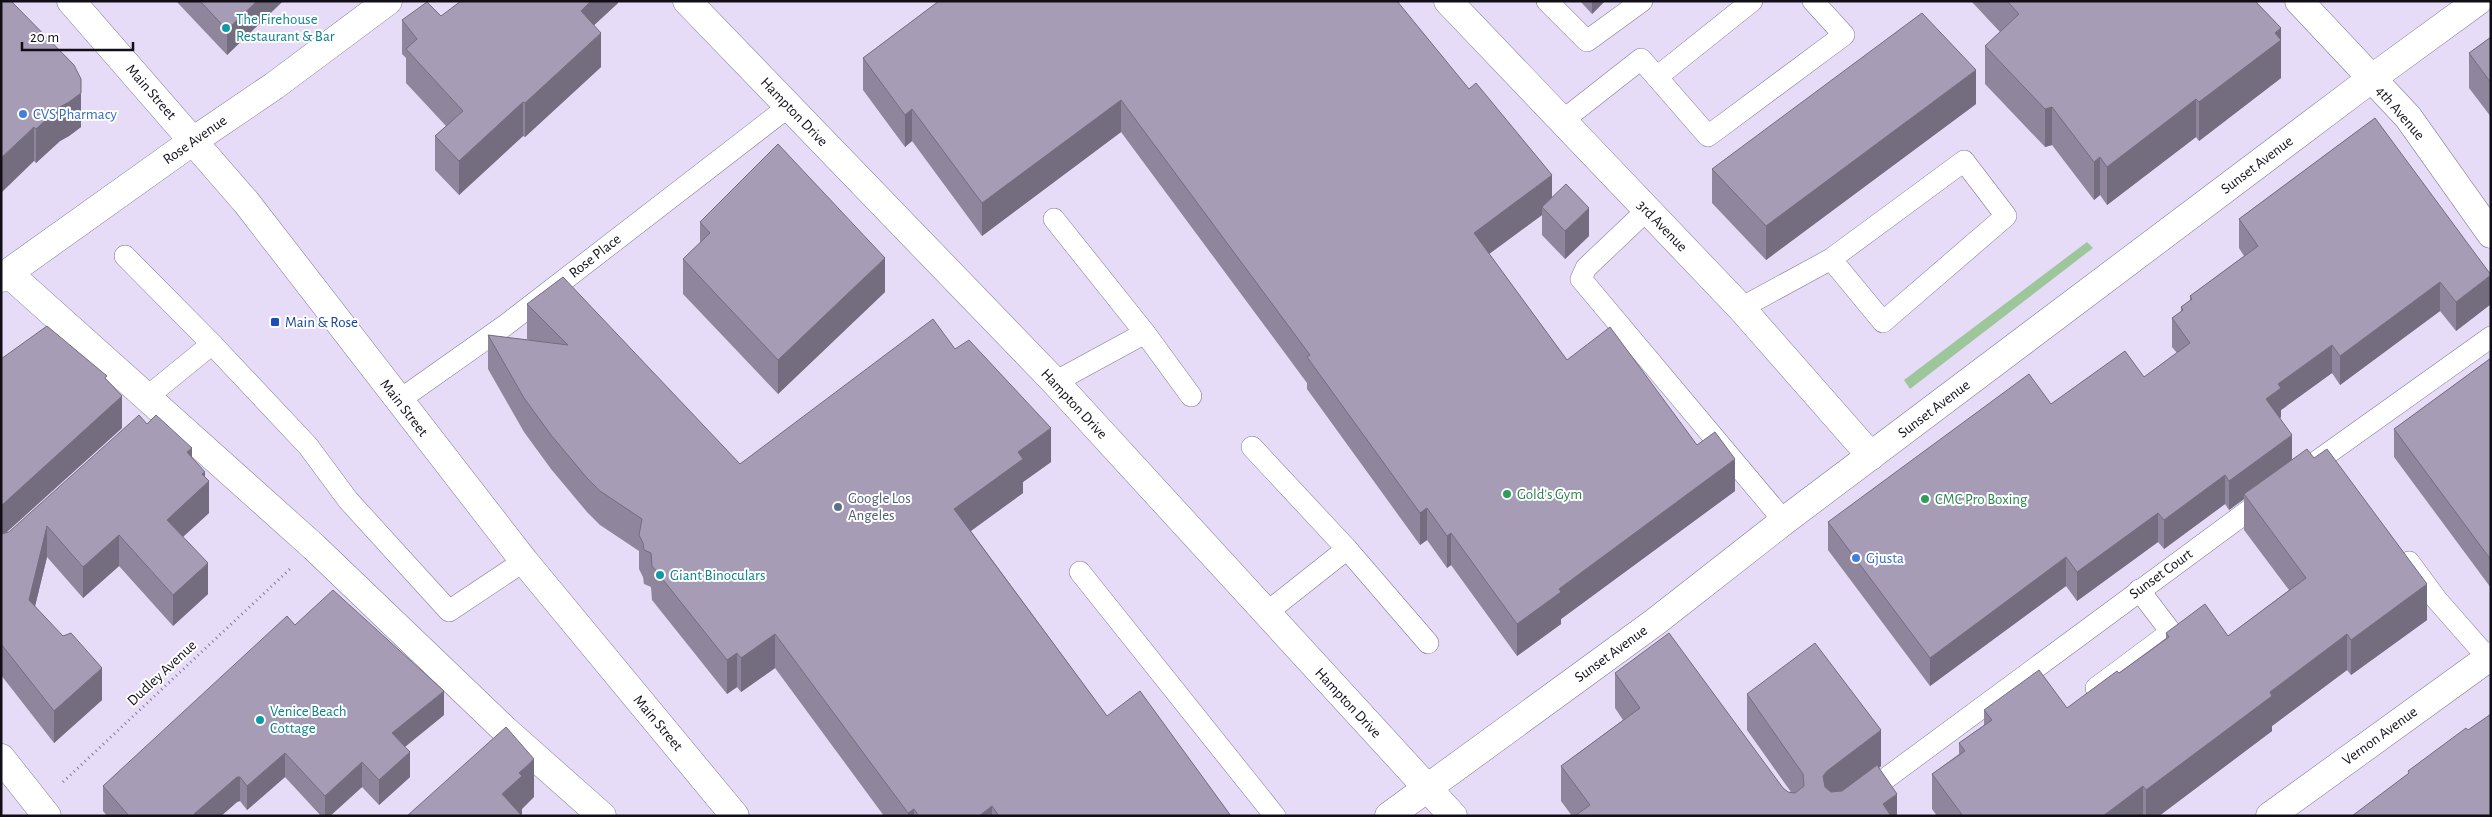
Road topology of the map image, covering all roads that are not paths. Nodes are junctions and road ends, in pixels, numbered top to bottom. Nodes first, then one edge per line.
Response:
1 (70, 1) edge
2 (388, 1) edge
3 (687, 1) edge
4 (1448, 1) edge
5 (1547, 1) edge
6 (1642, 1) edge
7 (1752, 1) edge
8 (1813, 1) edge
9 (2299, 1) edge
10 (2478, 1) edge
11 (1656, 77) junction
12 (2371, 79) junction
13 (788, 107) junction
14 (1562, 121) junction
15 (193, 141) junction
16 (1647, 210) junction
17 (1054, 219) dead end
18 (2491, 234) edge
19 (125, 256) dead end
20 (1831, 258) junction
21 (5, 275) edge
22 (1741, 308) junction
23 (1145, 332) junction
24 (2491, 337) edge
25 (212, 344) junction
26 (1055, 382) junction
27 (1191, 396) dead end
28 (398, 402) junction
29 (152, 409) junction
30 (1252, 447) dead end
31 (1871, 456) junction
32 (1784, 521) junction
33 (2397, 546) edge
34 (1347, 549) junction
35 (524, 561) junction
36 (1080, 572) dead end
37 (2139, 590) junction
38 (1266, 613) junction
39 (1428, 643) dead end
40 (2490, 657) edge
41 (2081, 699) edge
42 (1, 758) edge
43 (1427, 788) junction
44 (42, 810) edge
45 (602, 816) edge
46 (735, 816) edge
47 (1275, 816) edge
48 (1389, 816) edge
49 (1453, 816) edge
50 (1835, 816) edge
51 (2270, 816) edge

1 - 15 street, Main Street
2 - 15 street, Rose Avenue
3 - 13 street, Hampton Drive
4 - 14 street, 3rd Avenue
5 - 6 lane
7 - 11 lane
8 - 11 lane
9 - 12 street, 4th Avenue
10 - 12 street, Sunset Avenue
11 - 14 lane
12 - 18 street, 4th Avenue
12 - 31 street, Sunset Avenue
13 - 26 street, Hampton Drive
13 - 28 lane, Rose Place
14 - 16 street, 3rd Avenue
15 - 21 street, Rose Avenue
15 - 28 street, Main Street
16 - 22 street, 3rd Avenue
16 - 32 lane
17 - 23 lane
19 - 25 lane
20 - 20 lane
20 - 22 lane
21 - 29 street
22 - 31 street, 3rd Avenue
23 - 26 lane
23 - 27 lane
24 - 37 lane, Sunset Court
25 - 29 lane
25 - 35 lane
26 - 38 street, Hampton Drive
28 - 35 street, Main Street
29 - 45 street
30 - 34 lane
31 - 32 street, Sunset Avenue
32 - 43 street, Sunset Avenue
33 - 40 lane
34 - 38 lane
34 - 39 lane
35 - 46 street, Main Street
36 - 47 lane
37 - 41 lane
37 - 50 lane, Sunset Court
38 - 43 street, Hampton Drive
40 - 51 street, Vernon Avenue
42 - 44 street
43 - 48 street, Sunset Avenue
43 - 49 street, Hampton Drive

